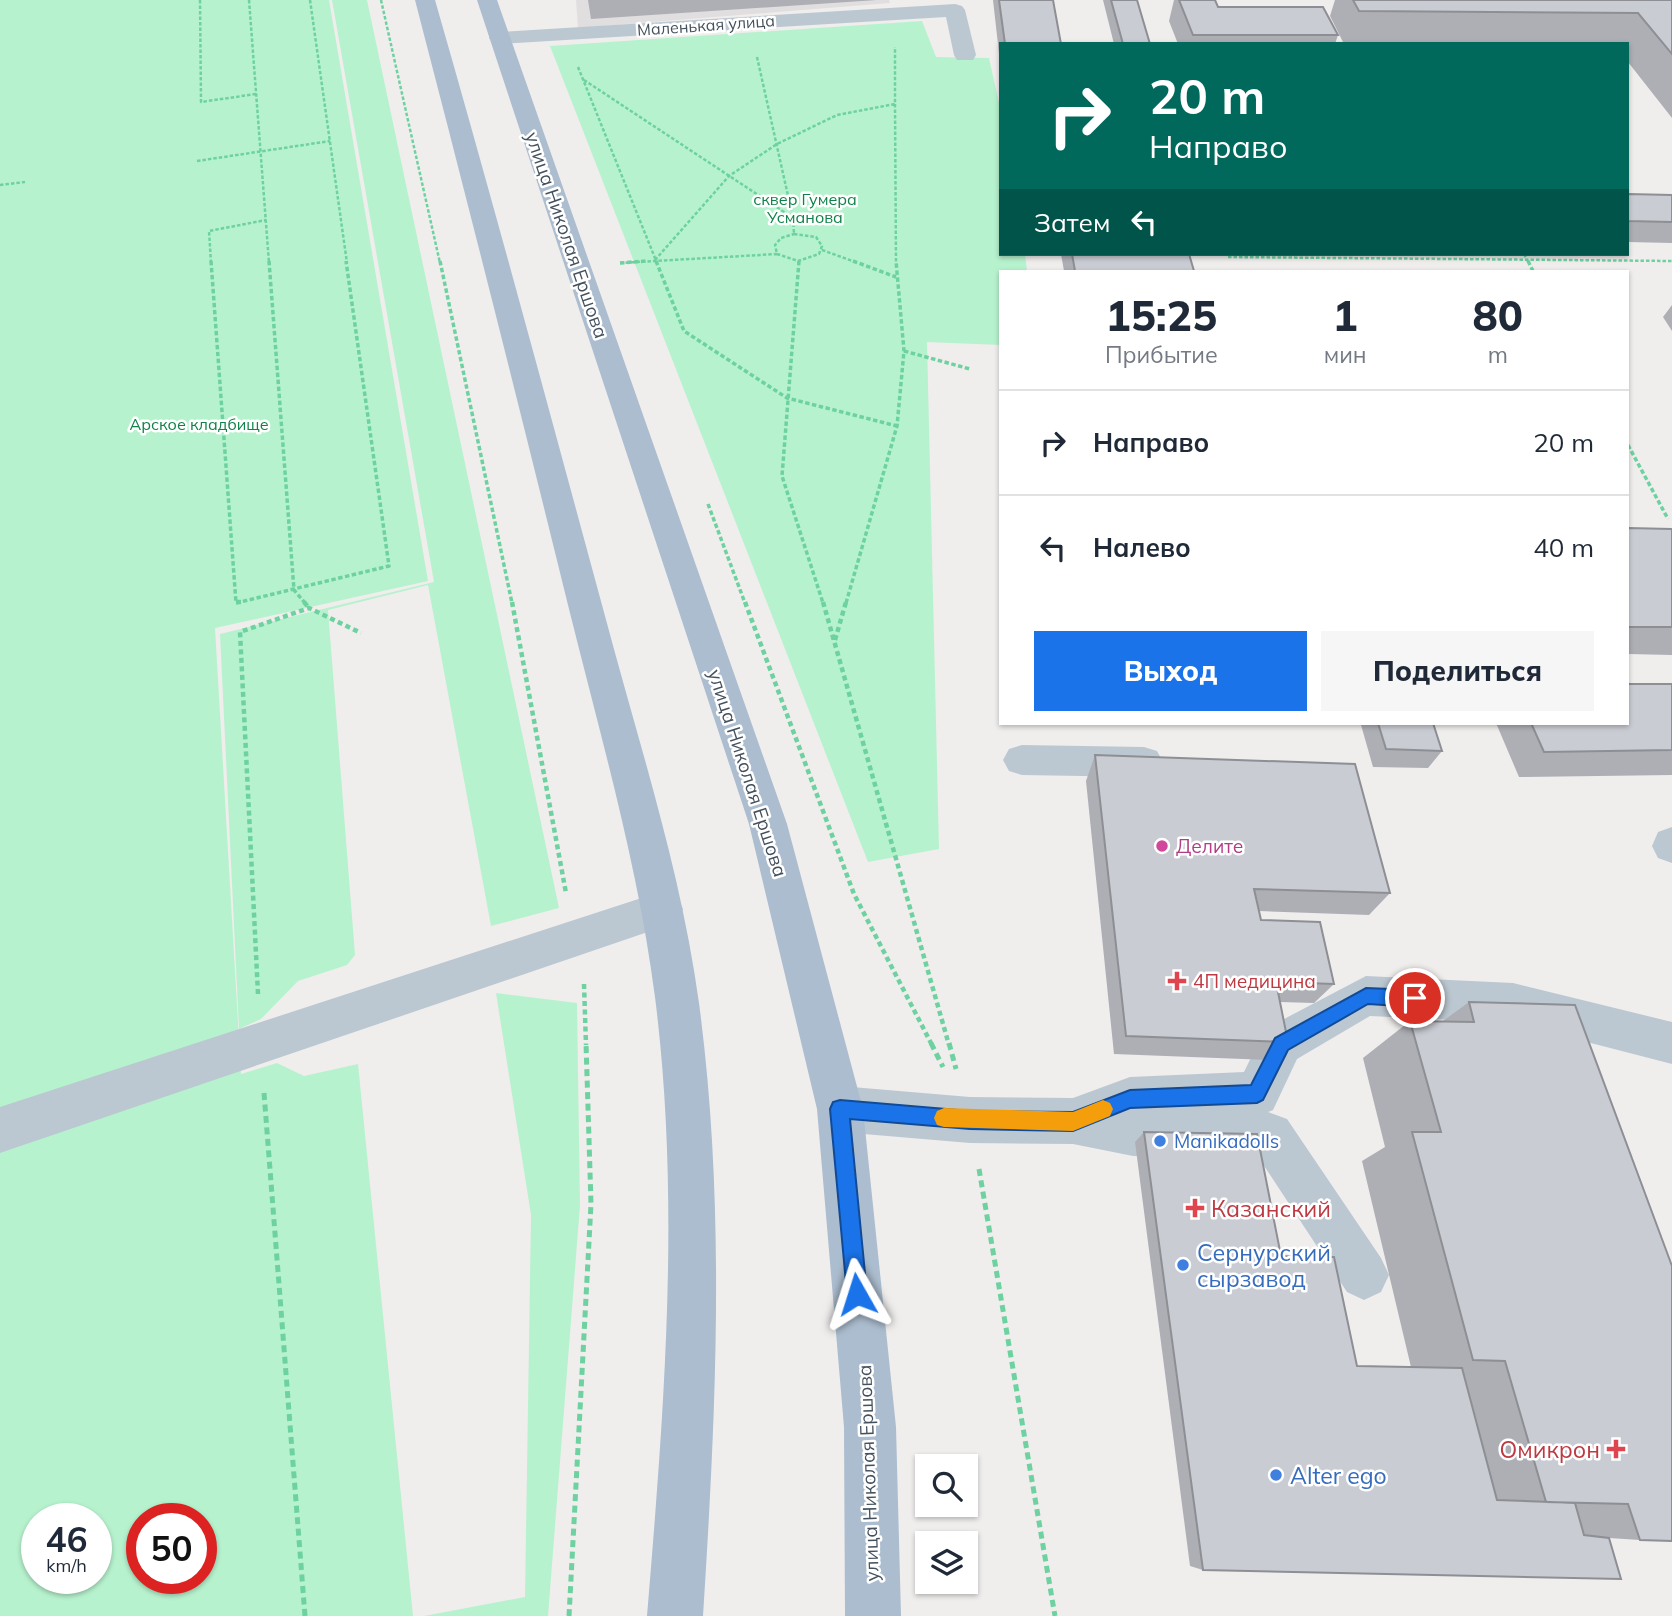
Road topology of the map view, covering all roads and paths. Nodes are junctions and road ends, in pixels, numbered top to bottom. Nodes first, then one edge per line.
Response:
1 (200, 0) edge
2 (249, 0) edge
3 (310, 0) edge
4 (381, 0) edge
5 (425, 0) edge
6 (487, 0) edge
7 (961, 5) edge
8 (901, 6) edge
9 (749, 22) junction
10 (564, 34) junction
11 (499, 38) junction
12 (965, 55) dead end
13 (583, 79) junction
14 (256, 94) junction
15 (895, 104) junction
16 (330, 141) junction
17 (777, 144) junction
18 (260, 152) junction
19 (197, 161) dead end
20 (730, 176) junction
21 (25, 182) dead end
22 (0, 185) edge
23 (793, 218) junction
24 (266, 220) junction
25 (794, 234) junction
26 (822, 250) junction
27 (614, 251) dead end
28 (777, 254) junction
29 (1228, 257) dead end
30 (1526, 258) junction
31 (654, 260) junction
32 (799, 261) junction
33 (1672, 261) edge
34 (619, 263) junction
35 (1531, 270) edge
36 (624, 276) dead end
37 (896, 277) junction
38 (904, 351) junction
39 (970, 369) dead end
40 (787, 398) junction
41 (897, 426) junction
42 (1629, 447) edge
43 (705, 495) dead end
44 (1668, 519) dead end
45 (294, 590) junction
46 (309, 608) junction
47 (361, 633) dead end
48 (835, 640) junction
49 (1022, 760) dead end
50 (1172, 762) edge
51 (663, 909) junction
52 (575, 938) junction
53 (260, 1043) junction
54 (1672, 1044) edge
55 (840, 1109) junction
56 (970, 1120) junction
57 (1073, 1121) junction
58 (0, 1130) edge
59 (1364, 1275) dead end
60 (305, 1616) edge
61 (569, 1616) edge
62 (675, 1616) edge
63 (873, 1616) edge
64 (1055, 1616) edge

1 - 14 path
2 - 14 path
3 - 16 path
4 - 52 path
5 - 51 main road
6 - 11 main road, улица Николая Ершова
7 - 8 lane, Маленькая улица
7 - 12 lane
8 - 9 lane, Маленькая улица
8 - 15 path
9 - 10 lane, Маленькая улица
9 - 17 path
10 - 11 lane, Маленькая улица
10 - 13 path
11 - 55 main road, улица Николая Ершова
13 - 20 path
13 - 31 path
14 - 18 path
15 - 17 path
15 - 37 path
16 - 18 path
16 - 45 path
17 - 20 path
17 - 23 path
18 - 19 path
18 - 24 path
20 - 23 path
20 - 31 path
21 - 22 path
23 - 25 path
24 - 45 path
24 - 45 path
25 - 26 path
25 - 28 path
26 - 32 path
26 - 37 path
27 - 34 path
28 - 31 path
28 - 32 path
29 - 30 path
30 - 33 path
30 - 35 path
31 - 34 path
31 - 40 path
32 - 40 path
34 - 36 path
37 - 38 path
38 - 39 path
38 - 41 path
40 - 41 path
40 - 48 path
41 - 48 path
42 - 44 path
43 - 56 path
45 - 46 path
46 - 47 path
46 - 53 path
48 - 56 path
49 - 50 lane
51 - 52 lane
51 - 62 main road
52 - 53 lane
52 - 61 path
53 - 58 lane
53 - 60 path
54 - 57 lane
55 - 56 lane
55 - 63 main road, улица Николая Ершова
56 - 57 lane
56 - 64 path
57 - 59 lane

